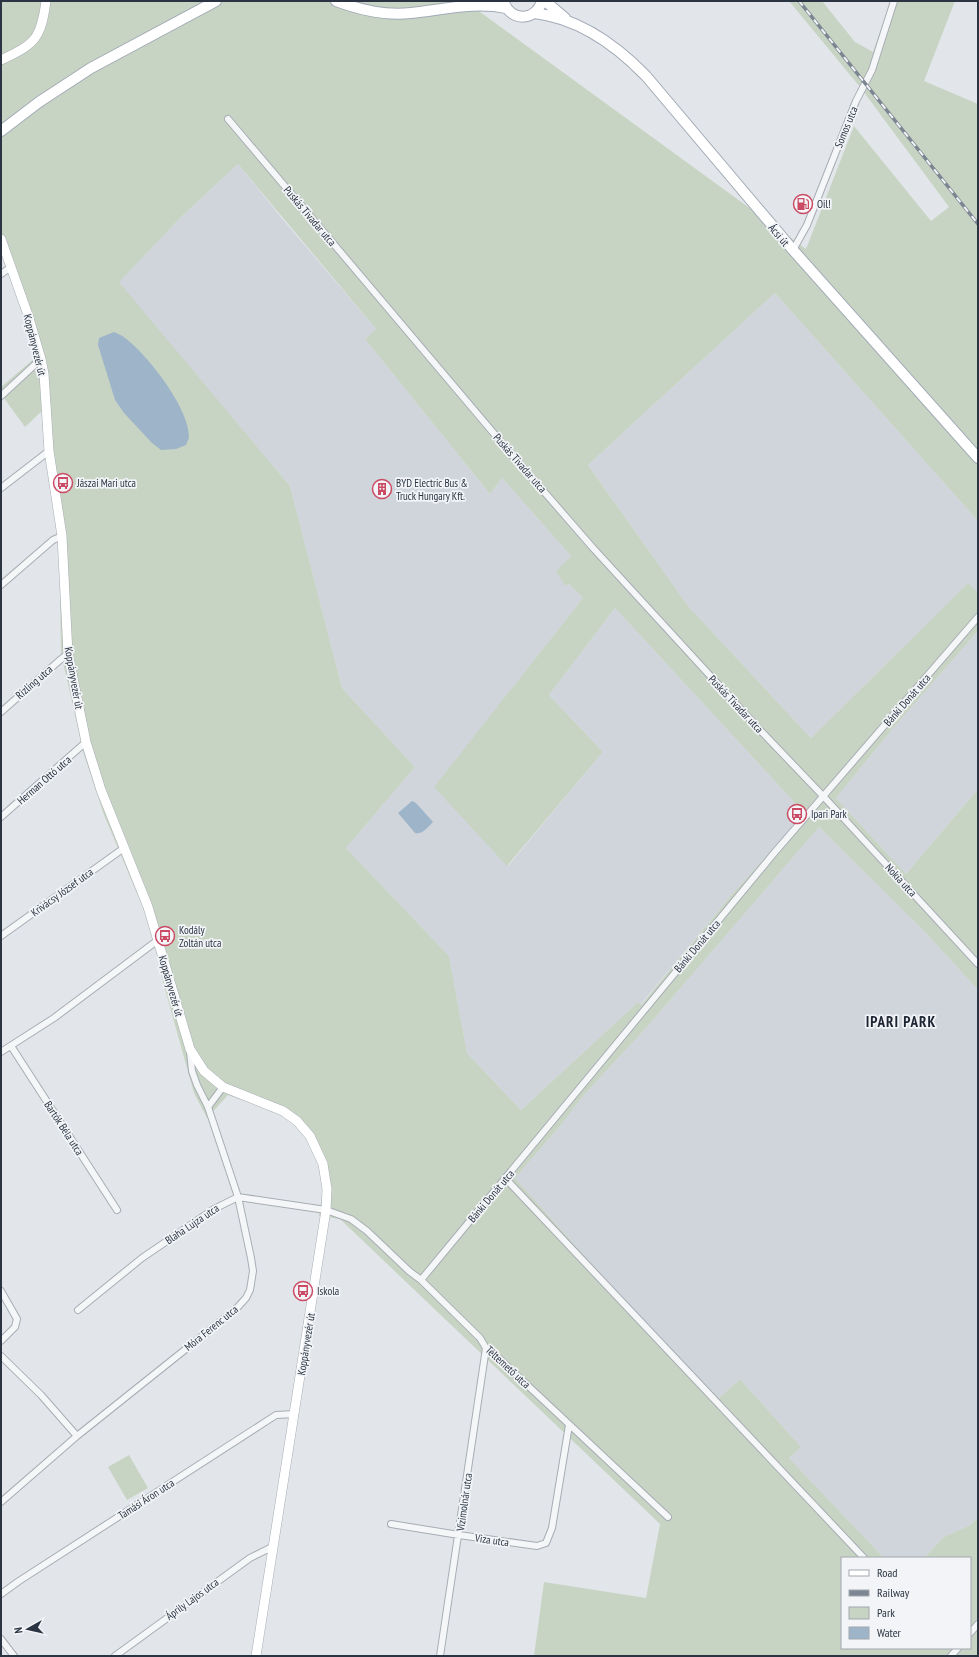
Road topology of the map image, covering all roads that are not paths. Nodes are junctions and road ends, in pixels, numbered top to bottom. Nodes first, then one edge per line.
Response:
1 (46, 1) edge
2 (216, 1) edge
3 (336, 1) edge
4 (481, 1) edge
5 (542, 1) edge
6 (545, 1) edge
7 (894, 1) edge
8 (505, 5) edge
9 (462, 6) junction
10 (534, 13) junction
11 (572, 23) junction
12 (1, 60) edge
13 (228, 118) dead end
14 (1, 131) edge
15 (1, 239) edge
16 (793, 250) junction
17 (11, 267) junction
18 (1, 274) edge
19 (41, 359) junction
20 (1, 396) edge
21 (49, 451) junction
22 (978, 458) edge
23 (1, 488) edge
24 (62, 536) junction
25 (1, 585) edge
26 (978, 617) edge
27 (68, 654) junction
28 (1, 712) edge
29 (86, 742) junction
30 (824, 797) junction
31 (1, 817) edge
32 (124, 848) junction
33 (2, 933) edge
34 (158, 940) junction
35 (978, 953) edge
36 (973, 958) junction
37 (978, 964) edge
38 (11, 1046) junction
39 (190, 1049) junction
40 (1, 1052) edge
41 (223, 1087) junction
42 (208, 1107) junction
43 (506, 1179) junction
44 (238, 1197) junction
45 (117, 1210) dead end
46 (326, 1210) junction
47 (421, 1280) junction
48 (1, 1291) edge
49 (78, 1310) dead end
50 (1, 1341) edge
51 (486, 1348) junction
52 (1, 1356) edge
53 (295, 1414) junction
54 (569, 1425) junction
55 (77, 1436) junction
56 (1, 1502) edge
57 (668, 1517) dead end
58 (391, 1524) dead end
59 (459, 1535) junction
60 (272, 1547) junction
61 (863, 1557) edge
62 (1, 1594) edge
63 (978, 1624) edge
64 (971, 1632) edge
65 (1, 1639) edge
66 (14, 1656) edge
67 (115, 1656) edge
68 (256, 1656) edge
69 (440, 1656) edge

1 - 12 street
2 - 14 main road
3 - 9 main road
4 - 9 main road
5 - 10 main road
6 - 11 main road, Ácsi út
7 - 16 street, Somos utca
8 - 9 main road
8 - 10 main road, Ácsi út
10 - 11 main road, Ácsi út
11 - 16 main road, Ácsi út
13 - 30 street, Puskás Tivadar utca
15 - 17 street, Koppányvezér út
16 - 22 main road, Ácsi út
17 - 18 street
17 - 19 street, Koppányvezér út
19 - 20 street
19 - 21 street, Koppányvezér út
21 - 23 street
21 - 24 street, Koppányvezér út
24 - 25 street
24 - 27 street, Koppányvezér út
26 - 30 street, Bánki Donát utca
27 - 28 street, Rizling utca
27 - 29 street, Koppányvezér út
29 - 31 street, Herman Ottó utca
29 - 32 street, Koppányvezér út
30 - 36 street, Nokia utca
30 - 43 street, Bánki Donát utca
32 - 33 street, Krivácsy József utca
32 - 34 street, Koppányvezér út
34 - 38 street
34 - 39 street, Koppányvezér út
35 - 36 street
36 - 37 street, Nokia utca
38 - 40 street
38 - 45 street, Bartók Béla utca
39 - 41 street, Koppányvezér út
39 - 42 street, Móra Ferenc utca
41 - 42 street
41 - 46 street, Koppányvezér út
42 - 44 street, Móra Ferenc utca
43 - 47 street, Bánki Donát utca
43 - 61 street
44 - 46 street
44 - 49 street, Blaha Lujza utca
44 - 55 street, Móra Ferenc utca
46 - 47 street, Téltemető utca
46 - 53 street, Koppányvezér út
47 - 51 street, Téltemető utca
48 - 50 street
51 - 54 street, Téltemető utca
51 - 59 street, Vízimolnár utca
52 - 55 street
53 - 60 street, Koppányvezér út
53 - 62 street, Tamási Áron utca
54 - 57 street, Téltemető utca
54 - 59 street, Viza utca
55 - 56 street, Móra Ferenc utca
58 - 59 street, Viza utca
59 - 69 street, Vízimolnár utca
60 - 67 street, Áprily Lajos utca
60 - 68 street, Koppányvezér út
63 - 64 street
65 - 66 street

